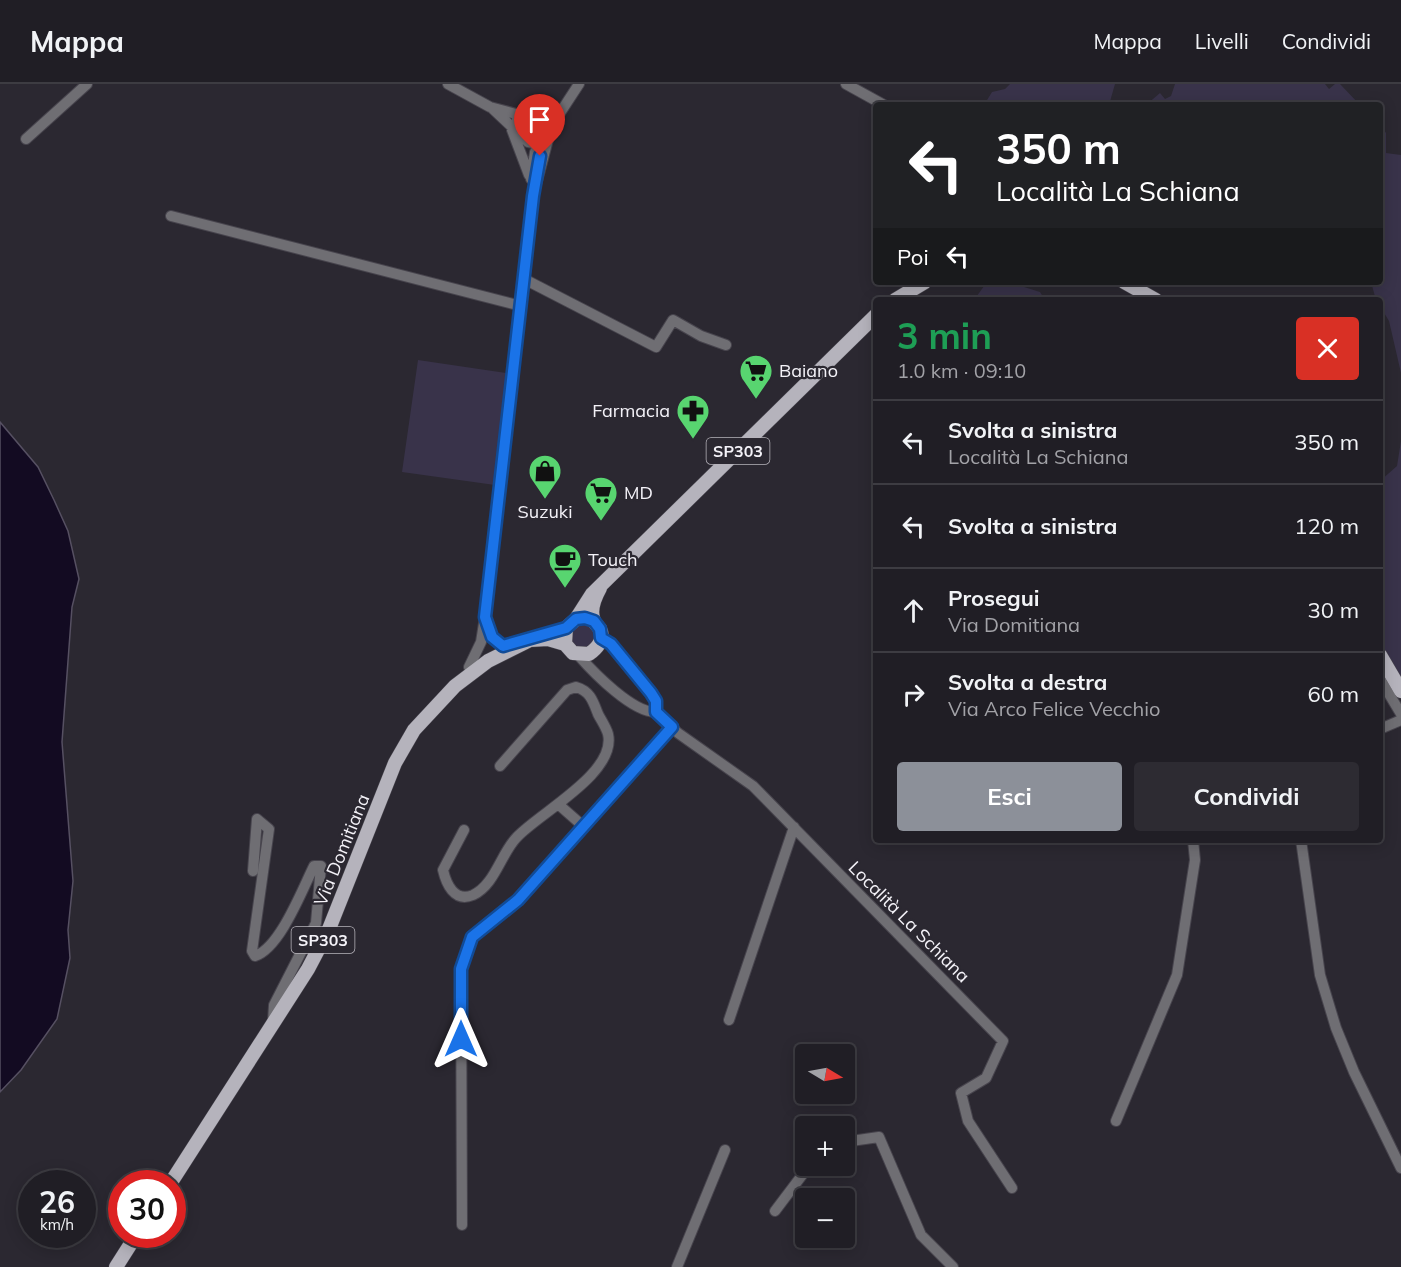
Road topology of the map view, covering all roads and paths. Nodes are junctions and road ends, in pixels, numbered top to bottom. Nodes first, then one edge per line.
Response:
1 (87, 84) edge
2 (448, 84) edge
3 (579, 84) edge
4 (846, 84) edge
5 (879, 102) edge
6 (490, 107) junction
7 (560, 112) junction
8 (521, 123) junction
9 (550, 123) junction
10 (549, 136) junction
11 (26, 139) dead end
12 (538, 144) junction
13 (540, 167) junction
14 (531, 182) junction
15 (533, 196) junction
16 (171, 216) dead end
17 (524, 279) junction
18 (920, 285) edge
19 (1129, 285) edge
20 (901, 297) edge
21 (1151, 297) edge
22 (521, 306) junction
23 (873, 318) edge
24 (726, 345) dead end
25 (600, 588) junction
26 (485, 617) junction
27 (594, 621) junction
28 (565, 626) junction
29 (601, 638) junction
30 (565, 644) junction
31 (491, 652) junction
32 (579, 656) junction
33 (1383, 660) edge
34 (1383, 684) edge
35 (455, 687) junction
36 (1401, 692) edge
37 (656, 712) junction
38 (1401, 714) edge
39 (1401, 720) edge
40 (672, 727) junction
41 (1383, 728) edge
42 (501, 766) dead end
43 (558, 804) junction
44 (583, 826) junction
45 (794, 827) junction
46 (464, 830) dead end
47 (1193, 843) edge
48 (1301, 843) edge
49 (253, 871) dead end
50 (729, 1020) dead end
51 (273, 1023) junction
52 (1116, 1121) dead end
53 (855, 1140) edge
54 (725, 1150) dead end
55 (1401, 1168) edge
56 (179, 1170) edge
57 (801, 1176) edge
58 (1012, 1188) dead end
59 (775, 1211) dead end
60 (462, 1225) dead end
61 (128, 1248) edge
62 (116, 1267) edge
63 (677, 1267) edge
64 (953, 1267) edge

1 - 11 street
2 - 6 street
3 - 7 street
4 - 5 street
6 - 8 street
6 - 8 street
7 - 9 street
7 - 10 street
8 - 9 street
8 - 12 street
8 - 14 street
9 - 12 street
10 - 12 street
10 - 13 street
12 - 13 street
12 - 14 street
13 - 15 street
14 - 15 street
15 - 17 street
16 - 22 street
17 - 22 street
17 - 24 street
18 - 20 main road
19 - 21 main road
22 - 26 street
23 - 25 main road, SP303
25 - 27 main road
25 - 28 main road
26 - 31 street
26 - 31 street
27 - 28 main road
27 - 29 main road
28 - 30 main road
28 - 31 main road, Via Domitiana
29 - 32 main road
29 - 37 street, Località La Schiana
30 - 31 main road, Via Domitiana
30 - 32 main road
31 - 35 main road, Via Domitiana / SP303
31 - 35 main road, Via Domitiana
32 - 37 street, Località La Schiana
33 - 36 main road
34 - 38 street
35 - 51 main road, Via Domitiana / SP303
37 - 40 street, Località La Schiana
39 - 41 street
40 - 44 street
40 - 45 street, Località La Schiana
42 - 43 street
43 - 44 street
43 - 46 street
44 - 60 street
45 - 50 street
45 - 58 street, Località La Schiana
47 - 52 street
48 - 55 street
49 - 51 street
51 - 56 main road, Via Domitiana / SP303
53 - 64 street
54 - 63 street
57 - 59 street
61 - 62 main road

